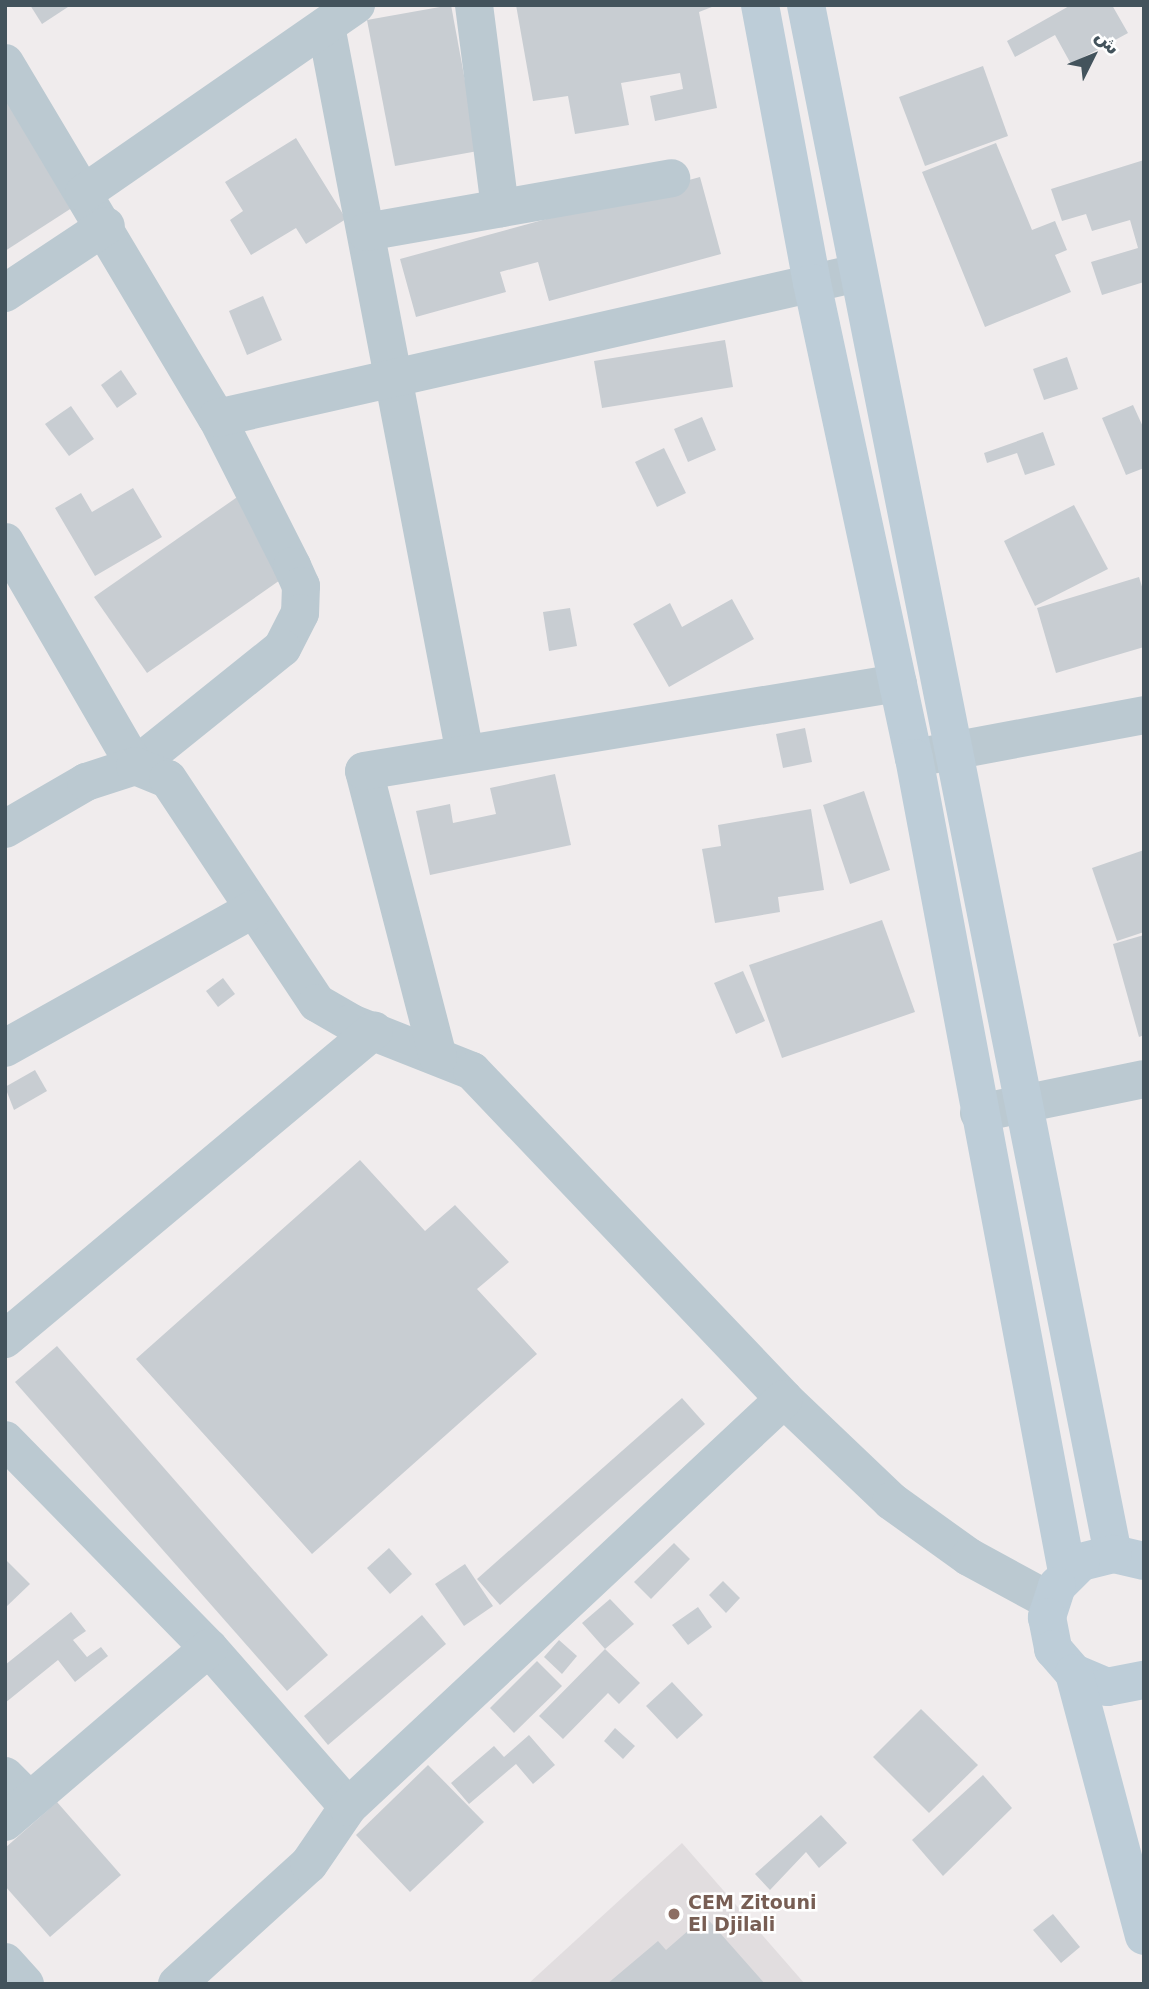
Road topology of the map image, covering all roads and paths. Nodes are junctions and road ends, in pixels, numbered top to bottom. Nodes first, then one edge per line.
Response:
1 (474, 5) edge
2 (760, 5) edge
3 (806, 5) edge
4 (341, 15) edge
5 (5, 63) edge
6 (670, 178) dead end
7 (84, 193) junction
8 (500, 208) junction
9 (106, 226) junction
10 (366, 232) junction
11 (858, 273) junction
12 (812, 284) junction
13 (5, 293) edge
14 (395, 377) junction
15 (216, 418) junction
16 (5, 542) edge
17 (898, 683) junction
18 (1144, 715) edge
19 (953, 751) junction
20 (465, 754) junction
21 (914, 758) junction
22 (135, 766) junction
23 (5, 829) edge
24 (254, 909) junction
25 (374, 1031) junction
26 (5, 1048) edge
27 (438, 1057) junction
28 (1144, 1079) edge
29 (1021, 1105) junction
30 (979, 1113) junction
31 (5, 1339) edge
32 (784, 1399) junction
33 (7, 1445) edge
34 (1128, 1557) edge
35 (1059, 1587) junction
36 (208, 1648) junction
37 (1074, 1674) junction
38 (1144, 1680) edge
39 (13, 1800) edge
40 (348, 1807) junction
41 (1144, 1881) edge
42 (1142, 1931) edge
43 (5, 1962) edge
44 (25, 1984) edge
45 (177, 1984) edge

1 - 8 street
2 - 12 main road
3 - 11 main road
4 - 7 street
4 - 10 street
5 - 7 street
6 - 8 street
7 - 9 street
8 - 10 street
9 - 13 street
9 - 15 street
10 - 14 street
11 - 12 street
11 - 19 main road
12 - 14 street
12 - 17 main road
14 - 15 street
14 - 20 street
15 - 22 street
16 - 22 street
17 - 20 street
17 - 21 main road
18 - 19 street
19 - 21 street
19 - 29 main road
20 - 27 street
21 - 30 main road
22 - 23 street
22 - 24 street
24 - 25 street
24 - 26 street
25 - 27 street
25 - 31 street
27 - 32 street
28 - 29 street
29 - 30 street
29 - 34 main road
30 - 35 main road
32 - 35 street
32 - 40 street
33 - 36 street
34 - 35 main road
35 - 37 main road
36 - 39 street
36 - 40 street
37 - 38 main road
37 - 42 main road
40 - 45 street
41 - 42 main road
43 - 44 street

